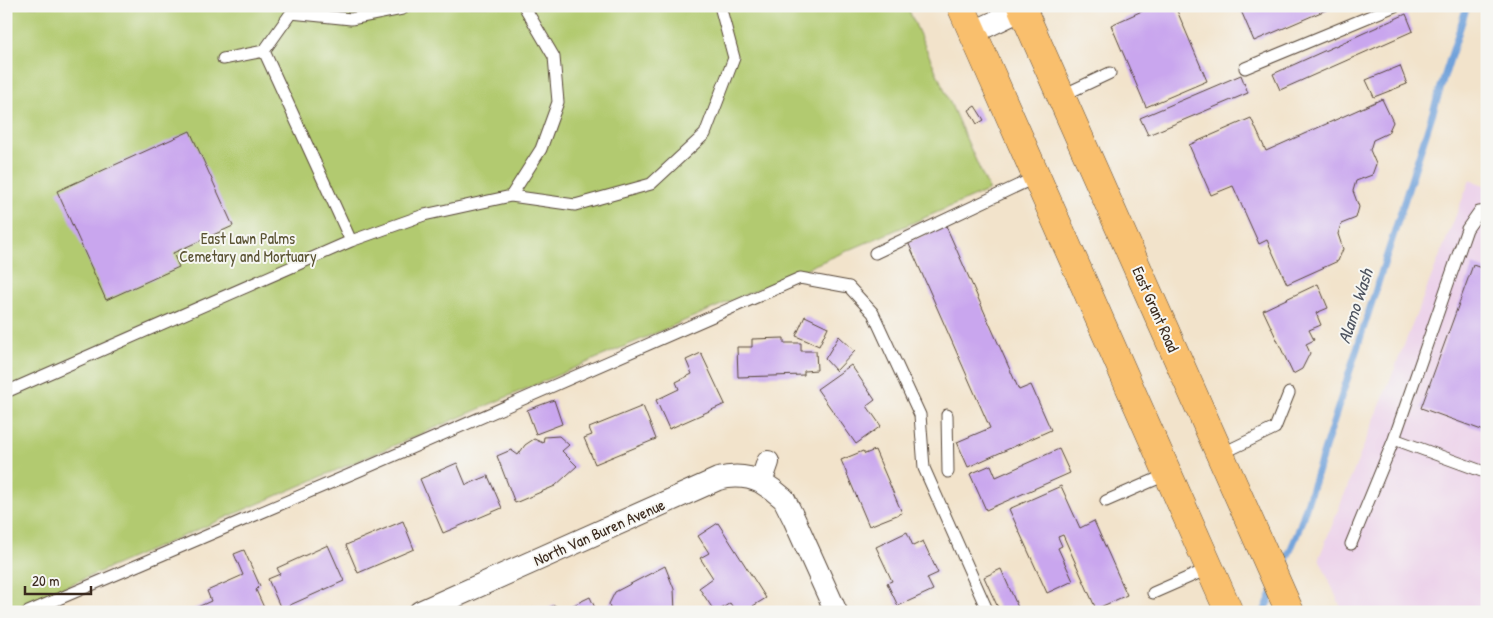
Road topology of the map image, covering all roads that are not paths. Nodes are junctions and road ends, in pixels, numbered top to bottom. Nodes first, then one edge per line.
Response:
1 (408, 6) edge
2 (524, 6) edge
3 (720, 6) edge
4 (961, 6) edge
5 (1395, 6) edge
6 (1024, 7) edge
7 (290, 9) edge
8 (972, 33) junction
9 (264, 51) junction
10 (223, 59) dead end
11 (1245, 68) dead end
12 (1110, 73) dead end
13 (1061, 96) junction
14 (1036, 177) junction
15 (511, 196) junction
16 (1487, 211) edge
17 (350, 242) junction
18 (875, 252) dead end
19 (6, 392) edge
20 (1289, 393) dead end
21 (947, 415) dead end
22 (1394, 439) junction
23 (1221, 454) junction
24 (948, 472) dead end
25 (1487, 473) edge
26 (1168, 474) junction
27 (1106, 501) dead end
28 (1351, 544) dead end
29 (1210, 568) junction
30 (1281, 591) edge
31 (1153, 593) dead end
32 (28, 612) edge
33 (420, 612) edge
34 (836, 612) edge
35 (988, 612) edge
36 (1229, 612) edge

1 - 7 lane
2 - 15 lane
3 - 15 lane
4 - 8 main road
5 - 11 lane
6 - 8 street
6 - 13 main road, East Grant Road
7 - 9 lane
8 - 14 main road
9 - 10 lane
9 - 17 lane
12 - 13 lane
13 - 23 main road, East Grant Road
14 - 18 lane
14 - 26 main road
15 - 17 lane
16 - 22 lane
17 - 19 lane
20 - 23 lane
21 - 24 lane
22 - 25 lane
22 - 28 lane
23 - 30 main road, East Grant Road
26 - 27 lane
26 - 29 main road
29 - 31 lane
29 - 36 main road
32 - 35 lane
33 - 34 street, North Van Buren Avenue

